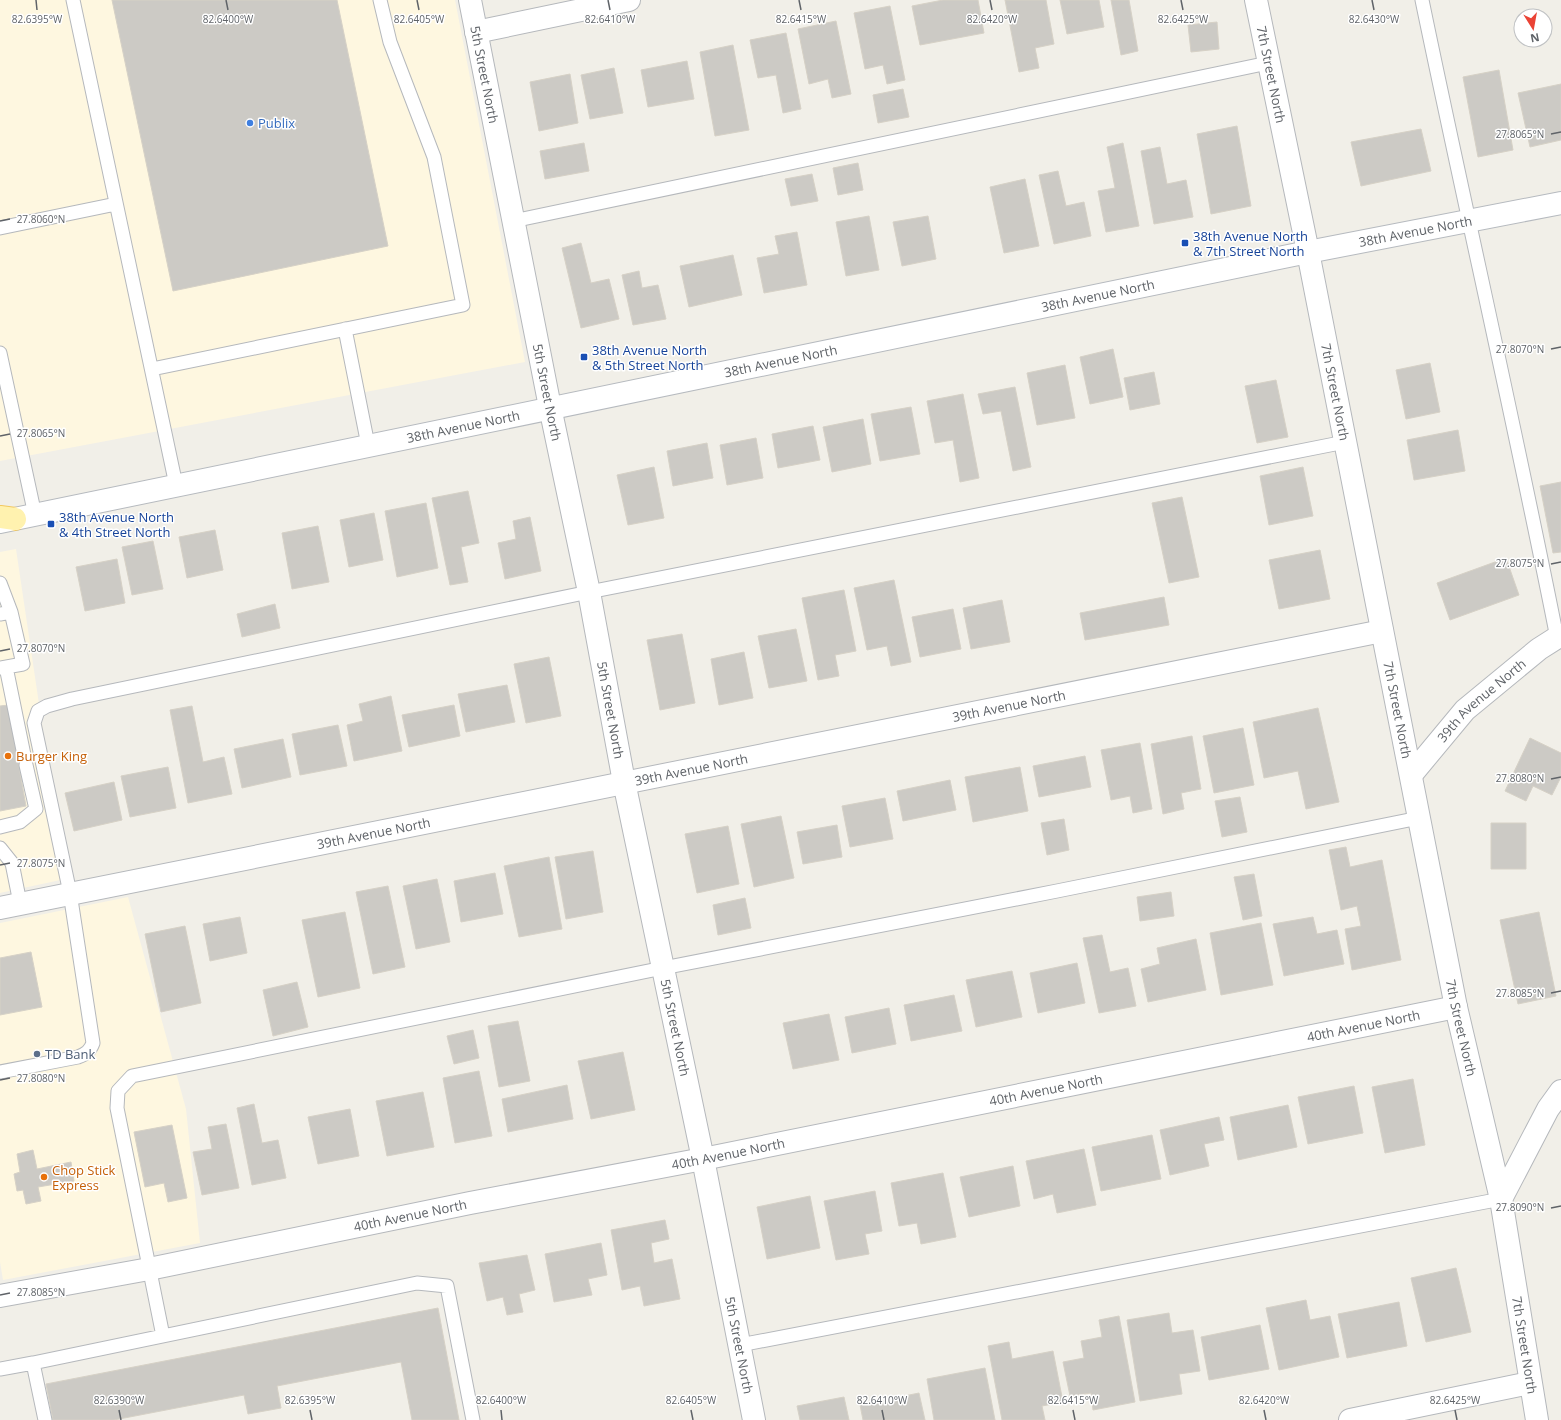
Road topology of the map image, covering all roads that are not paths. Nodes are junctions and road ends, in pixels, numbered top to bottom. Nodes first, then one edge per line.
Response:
1 (73, 0) edge
2 (380, 0) edge
3 (470, 0) edge
4 (629, 0) edge
5 (1256, 0) edge
6 (1422, 0) edge
7 (476, 32) junction
8 (1268, 63) junction
9 (1561, 203) edge
10 (116, 204) junction
11 (513, 221) junction
12 (1468, 221) junction
13 (0, 228) edge
14 (1308, 252) junction
15 (345, 329) junction
16 (0, 353) edge
17 (152, 369) junction
18 (550, 407) junction
19 (1345, 442) junction
20 (368, 445) junction
21 (176, 485) junction
22 (13, 518) edge
23 (0, 583) edge
24 (589, 592) junction
25 (6, 613) edge
26 (1382, 631) junction
27 (1559, 637) edge
28 (3, 668) edge
29 (1411, 775) junction
30 (624, 782) junction
31 (1419, 818) junction
32 (0, 827) edge
33 (0, 848) edge
34 (70, 893) junction
35 (10, 906) edge
36 (663, 968) junction
37 (1456, 1007) junction
38 (0, 1072) edge
39 (1561, 1091) edge
40 (703, 1159) junction
41 (1501, 1199) junction
42 (148, 1269) junction
43 (0, 1296) edge
44 (163, 1336) junction
45 (740, 1345) junction
46 (33, 1363) junction
47 (0, 1369) edge
48 (1530, 1383) junction
49 (45, 1420) edge
50 (473, 1420) edge
51 (754, 1420) edge
52 (1350, 1420) edge
53 (1537, 1420) edge

1 - 10 lane
2 - 15 lane
3 - 7 street, 5th Street North
4 - 7 street
5 - 8 street, 7th Street North
6 - 12 lane
7 - 11 street, 5th Street North
8 - 11 lane
8 - 14 street, 7th Street North
9 - 12 street, 38th Avenue North
10 - 13 lane
10 - 17 lane
11 - 18 street, 5th Street North
12 - 14 street, 38th Avenue North
12 - 27 lane
14 - 18 street, 38th Avenue North
14 - 19 street, 7th Street North
15 - 17 lane
15 - 20 lane
16 - 22 lane
17 - 21 lane
18 - 20 street, 38th Avenue North
18 - 24 street, 5th Street North
19 - 24 lane
19 - 26 street, 7th Street North
20 - 21 street, 38th Avenue North
21 - 22 street, 38th Avenue North
23 - 25 lane
24 - 30 street, 5th Street North
24 - 34 lane
25 - 28 lane
26 - 29 street, 7th Street North
26 - 30 street, 39th Avenue North
27 - 29 street, 39th Avenue North
28 - 32 lane
29 - 31 street, 7th Street North
30 - 34 street, 39th Avenue North
30 - 36 street, 5th Street North
31 - 36 lane
31 - 37 street, 7th Street North
33 - 35 lane
34 - 35 street, 39th Avenue North
34 - 38 lane
36 - 40 street, 5th Street North
36 - 42 lane
37 - 40 street, 40th Avenue North
37 - 41 street, 7th Street North
39 - 41 street
40 - 42 street, 40th Avenue North
40 - 45 street, 5th Street North
41 - 45 lane
41 - 48 street, 7th Street North
42 - 43 street, 40th Avenue North
42 - 44 lane
44 - 46 lane
44 - 50 lane
45 - 51 street, 5th Street North
46 - 47 lane
46 - 49 lane
48 - 52 street
48 - 53 street, 7th Street North

